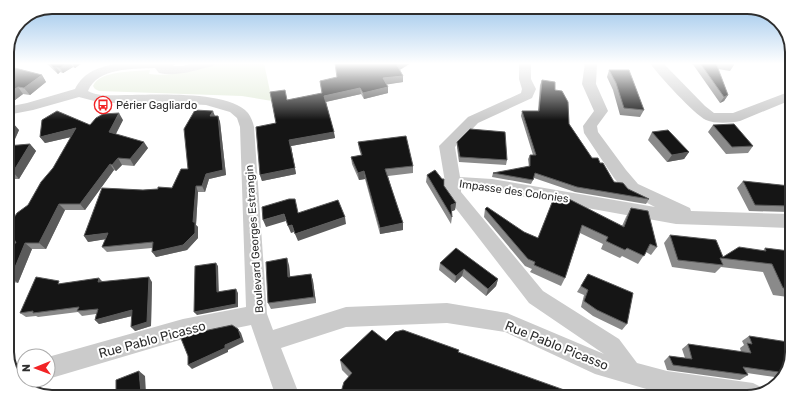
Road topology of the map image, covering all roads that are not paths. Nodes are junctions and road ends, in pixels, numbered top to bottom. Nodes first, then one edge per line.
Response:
1 (85, 82) edge
2 (526, 82) edge
3 (589, 82) edge
4 (674, 82) edge
5 (81, 92) junction
6 (785, 97) edge
7 (14, 110) edge
8 (453, 182) junction
9 (693, 218) junction
10 (785, 221) edge
11 (258, 314) junction
12 (267, 342) junction
13 (56, 366) edge
14 (629, 371) junction
15 (285, 390) edge
16 (720, 390) edge

1 - 5 street
2 - 8 street
3 - 9 street
4 - 6 street
5 - 7 street
5 - 11 street, Boulevard Georges Estrangin
8 - 9 street, Impasse des Colonies
8 - 14 street, Impasse des Colonies
9 - 10 street, Impasse des Colonies
11 - 12 street, Boulevard Georges Estrangin
11 - 13 street, Rue Pablo Picasso
12 - 14 street, Rue Pablo Picasso
12 - 15 street, Boulevard Georges Estrangin
14 - 16 street, Rue Pablo Picasso

